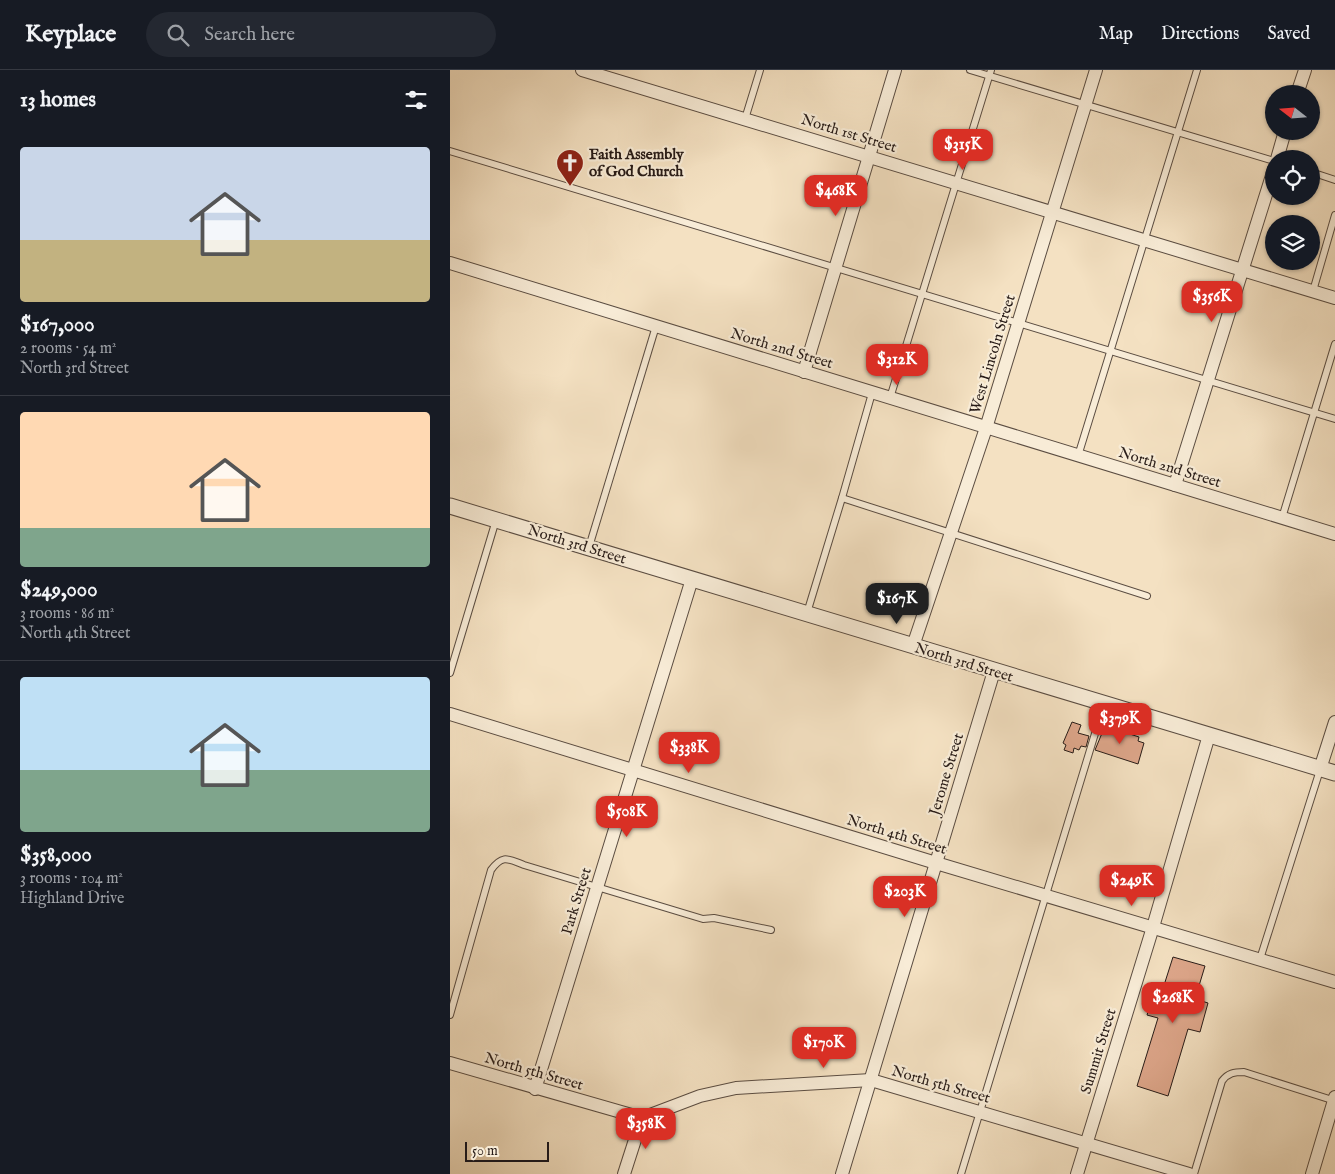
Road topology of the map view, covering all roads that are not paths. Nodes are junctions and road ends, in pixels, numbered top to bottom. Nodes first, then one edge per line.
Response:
1 (582, 70) edge
2 (760, 70) edge
3 (895, 70) edge
4 (970, 70) edge
5 (1096, 70) edge
6 (1197, 70) edge
7 (1305, 70) edge
8 (990, 73) edge
9 (1300, 85) edge
10 (1086, 104) junction
11 (745, 119) junction
12 (1178, 132) junction
13 (450, 152) edge
14 (869, 156) junction
15 (1265, 158) edge
16 (1320, 175) edge
17 (1335, 180) edge
18 (956, 183) junction
19 (1265, 197) edge
20 (1052, 213) junction
21 (1335, 215) edge
22 (1144, 241) junction
23 (450, 263) edge
24 (835, 268) junction
25 (1242, 270) junction
26 (1313, 291) junction
27 (922, 294) junction
28 (1335, 298) edge
29 (1018, 323) junction
30 (656, 326) junction
31 (1335, 344) edge
32 (1110, 351) junction
33 (804, 372) junction
34 (1208, 381) junction
35 (872, 393) junction
36 (890, 398) junction
37 (1314, 413) junction
38 (1335, 419) edge
39 (986, 428) junction
40 (1078, 456) junction
41 (1176, 485) junction
42 (842, 498) junction
43 (450, 506) edge
44 (1282, 518) junction
45 (496, 520) junction
46 (950, 534) junction
47 (1335, 534) edge
48 (588, 548) junction
49 (692, 579) junction
50 (1147, 596) dead end
51 (807, 614) junction
52 (912, 646) junction
53 (994, 671) junction
54 (450, 673) edge
55 (1104, 704) junction
56 (450, 714) edge
57 (1335, 722) edge
58 (1208, 735) junction
59 (1320, 769) junction
60 (634, 772) junction
61 (1335, 773) edge
62 (936, 863) junction
63 (598, 887) junction
64 (1046, 895) junction
65 (1153, 927) junction
66 (770, 930) dead end
67 (1260, 959) junction
68 (1335, 982) edge
69 (450, 1015) edge
70 (450, 1063) edge
71 (871, 1080) junction
72 (535, 1089) junction
73 (1335, 1099) edge
74 (980, 1112) junction
75 (642, 1118) junction
76 (1086, 1143) junction
77 (624, 1174) edge
78 (842, 1174) edge
79 (961, 1174) edge
80 (1077, 1174) edge
81 (1189, 1174) edge
82 (1194, 1174) edge
83 (1312, 1174) edge

1 - 11 street, North 1st Street
2 - 11 lane
3 - 14 street
4 - 8 lane
5 - 10 street, West Lincoln Street
6 - 12 lane
7 - 9 street
8 - 10 lane
8 - 18 lane
10 - 12 lane
10 - 20 street, West Lincoln Street
11 - 14 street, North 1st Street
12 - 15 lane
12 - 22 lane
13 - 24 lane
14 - 18 street, North 1st Street
14 - 24 street
16 - 17 lane
18 - 20 street, North 1st Street
18 - 27 lane
19 - 25 street
20 - 22 street, North 1st Street
20 - 29 street, West Lincoln Street
21 - 26 lane
22 - 25 street, North 1st Street
22 - 32 lane
23 - 30 street, North 2nd Street
24 - 27 lane
24 - 33 street
25 - 26 street, North 1st Street
25 - 34 street
26 - 28 street, North 1st Street
27 - 29 lane
27 - 36 lane
29 - 32 lane
29 - 39 street, West Lincoln Street
30 - 33 street, North 2nd Street
30 - 48 lane
31 - 37 lane
32 - 34 lane
32 - 40 lane
33 - 35 street, North 2nd Street
34 - 37 lane
34 - 41 street
35 - 36 street, North 2nd Street
35 - 42 lane
36 - 39 street, North 2nd Street
37 - 38 lane
37 - 44 lane
39 - 40 street, North 2nd Street
39 - 46 street, West Lincoln Street
40 - 41 street, North 2nd Street
41 - 44 street, North 2nd Street
42 - 46 lane
42 - 51 lane
43 - 45 street, North 3rd Street
44 - 47 street, North 2nd Street
45 - 48 street, North 3rd Street
45 - 54 lane
46 - 50 lane
46 - 52 street, West Lincoln Street
48 - 49 street, North 3rd Street
49 - 51 street, North 3rd Street
49 - 60 street, Park Street
51 - 52 street, North 3rd Street
52 - 53 street, North 3rd Street
53 - 55 street, North 3rd Street
53 - 62 street, Jerome Street
55 - 58 street, North 3rd Street
55 - 64 lane
56 - 60 street, North 4th Street
57 - 59 street
58 - 59 street, North 3rd Street
58 - 65 street, Summit Street
59 - 61 street, North 3rd Street
59 - 67 lane
60 - 62 street, North 4th Street
60 - 63 street, Park Street
62 - 64 street, North 4th Street
62 - 71 street, Jerome Street
63 - 66 lane
63 - 69 lane
63 - 72 street, Park Street
64 - 65 street, North 4th Street
64 - 74 lane
65 - 67 street, North 4th Street
65 - 76 street, Summit Street
67 - 68 street, North 4th Street
70 - 72 street, North 5th Street
71 - 74 street, North 5th Street
71 - 75 street, North 5th Street
71 - 78 street, Jerome Street
72 - 75 street, North 5th Street
73 - 82 lane
73 - 83 street
74 - 76 street, North 5th Street
74 - 79 lane
75 - 77 street
76 - 80 street, Summit Street
76 - 81 street, North 5th Street

